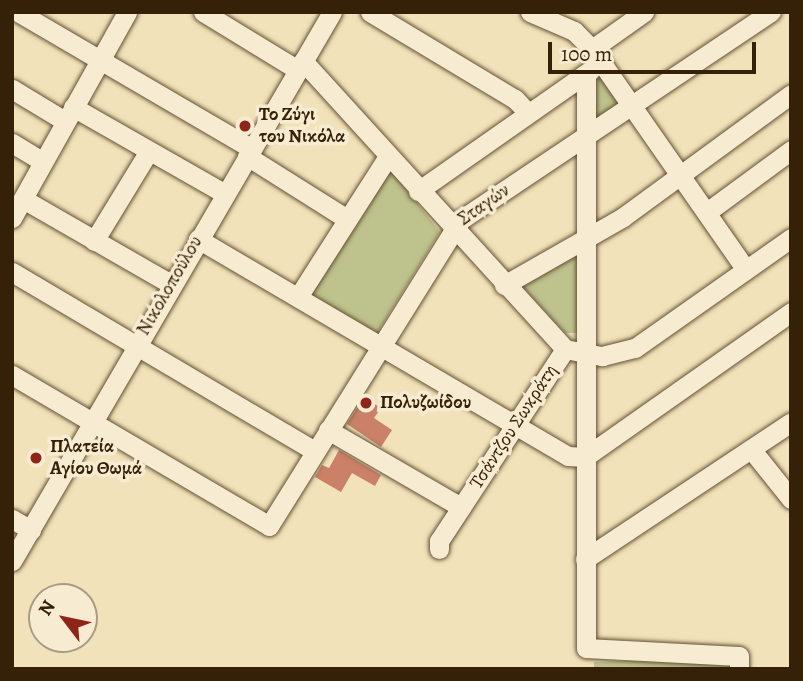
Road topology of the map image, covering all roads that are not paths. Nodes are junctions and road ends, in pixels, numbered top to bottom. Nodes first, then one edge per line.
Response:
1 (18, 12) edge
2 (127, 12) edge
3 (203, 12) edge
4 (332, 12) edge
5 (370, 12) edge
6 (530, 12) edge
7 (644, 12) edge
8 (771, 12) edge
9 (99, 60) junction
10 (593, 62) junction
11 (301, 65) junction
12 (12, 89) edge
13 (791, 94) edge
14 (633, 107) junction
15 (528, 113) junction
16 (69, 114) junction
17 (585, 137) junction
18 (12, 143) edge
19 (791, 150) edge
20 (149, 151) junction
21 (249, 152) junction
22 (388, 156) junction
23 (42, 161) junction
24 (681, 174) junction
25 (418, 191) junction
26 (224, 194) junction
27 (17, 206) edge
28 (707, 212) junction
29 (347, 219) junction
30 (451, 228) junction
31 (584, 235) junction
32 (791, 238) edge
33 (198, 239) junction
34 (93, 241) junction
35 (745, 268) junction
36 (12, 272) edge
37 (171, 284) junction
38 (504, 285) junction
39 (298, 297) junction
40 (791, 312) edge
41 (136, 344) junction
42 (378, 345) junction
43 (574, 353) junction
44 (12, 375) edge
45 (91, 422) junction
46 (791, 422) edge
47 (513, 427) junction
48 (328, 430) junction
49 (751, 449) junction
50 (315, 451) junction
51 (584, 457) junction
52 (791, 499) edge
53 (461, 507) junction
54 (12, 519) edge
55 (31, 530) junction
56 (439, 550) dead end
57 (585, 559) junction
58 (12, 561) edge
59 (739, 662) edge

1 - 9 street
2 - 9 street
3 - 11 street
4 - 11 street, Νικολοπούλου
5 - 15 street
6 - 10 street
7 - 10 street
8 - 14 street, Σταγών
9 - 16 street
9 - 21 street
10 - 14 street
10 - 15 street
10 - 17 street
11 - 21 street, Νικολοπούλου
11 - 22 street
12 - 16 street
13 - 24 street
14 - 17 street, Σταγών
14 - 24 street
15 - 25 street
16 - 20 street
16 - 23 street
17 - 30 street, Σταγών
17 - 31 street
18 - 23 street
19 - 28 street
20 - 26 street
20 - 34 street
21 - 26 street, Νικολοπούλου
21 - 29 street
22 - 25 street
22 - 29 street
23 - 27 street
24 - 28 street
24 - 31 street
25 - 30 street
26 - 33 street, Νικολοπούλου
27 - 34 street
28 - 35 street
29 - 39 street
30 - 38 street
30 - 42 street, Σταγών
31 - 38 street
31 - 43 street
32 - 35 street, Τσάντζου Σωκράτη
33 - 37 street, Νικολοπούλου
33 - 39 street
34 - 37 street
35 - 43 street, Τσάντζου Σωκράτη
36 - 41 street
37 - 41 street, Νικολοπούλου
38 - 43 street
39 - 42 street
40 - 51 street
41 - 45 street, Νικολοπούλου
41 - 50 street
42 - 47 street
42 - 48 street, Σταγών
43 - 47 street, Τσάντζου Σωκράτη
43 - 51 street
44 - 45 street
45 - 50 street, Σταγών
45 - 55 street, Νικολοπούλου
46 - 49 street
47 - 51 street
47 - 53 street, Τσάντζου Σωκράτη
48 - 50 street, Σταγών
48 - 53 street
49 - 52 street
49 - 57 street
51 - 57 street
53 - 56 street, Τσάντζου Σωκράτη
54 - 55 street
55 - 58 street, Νικολοπούλου
57 - 59 street

